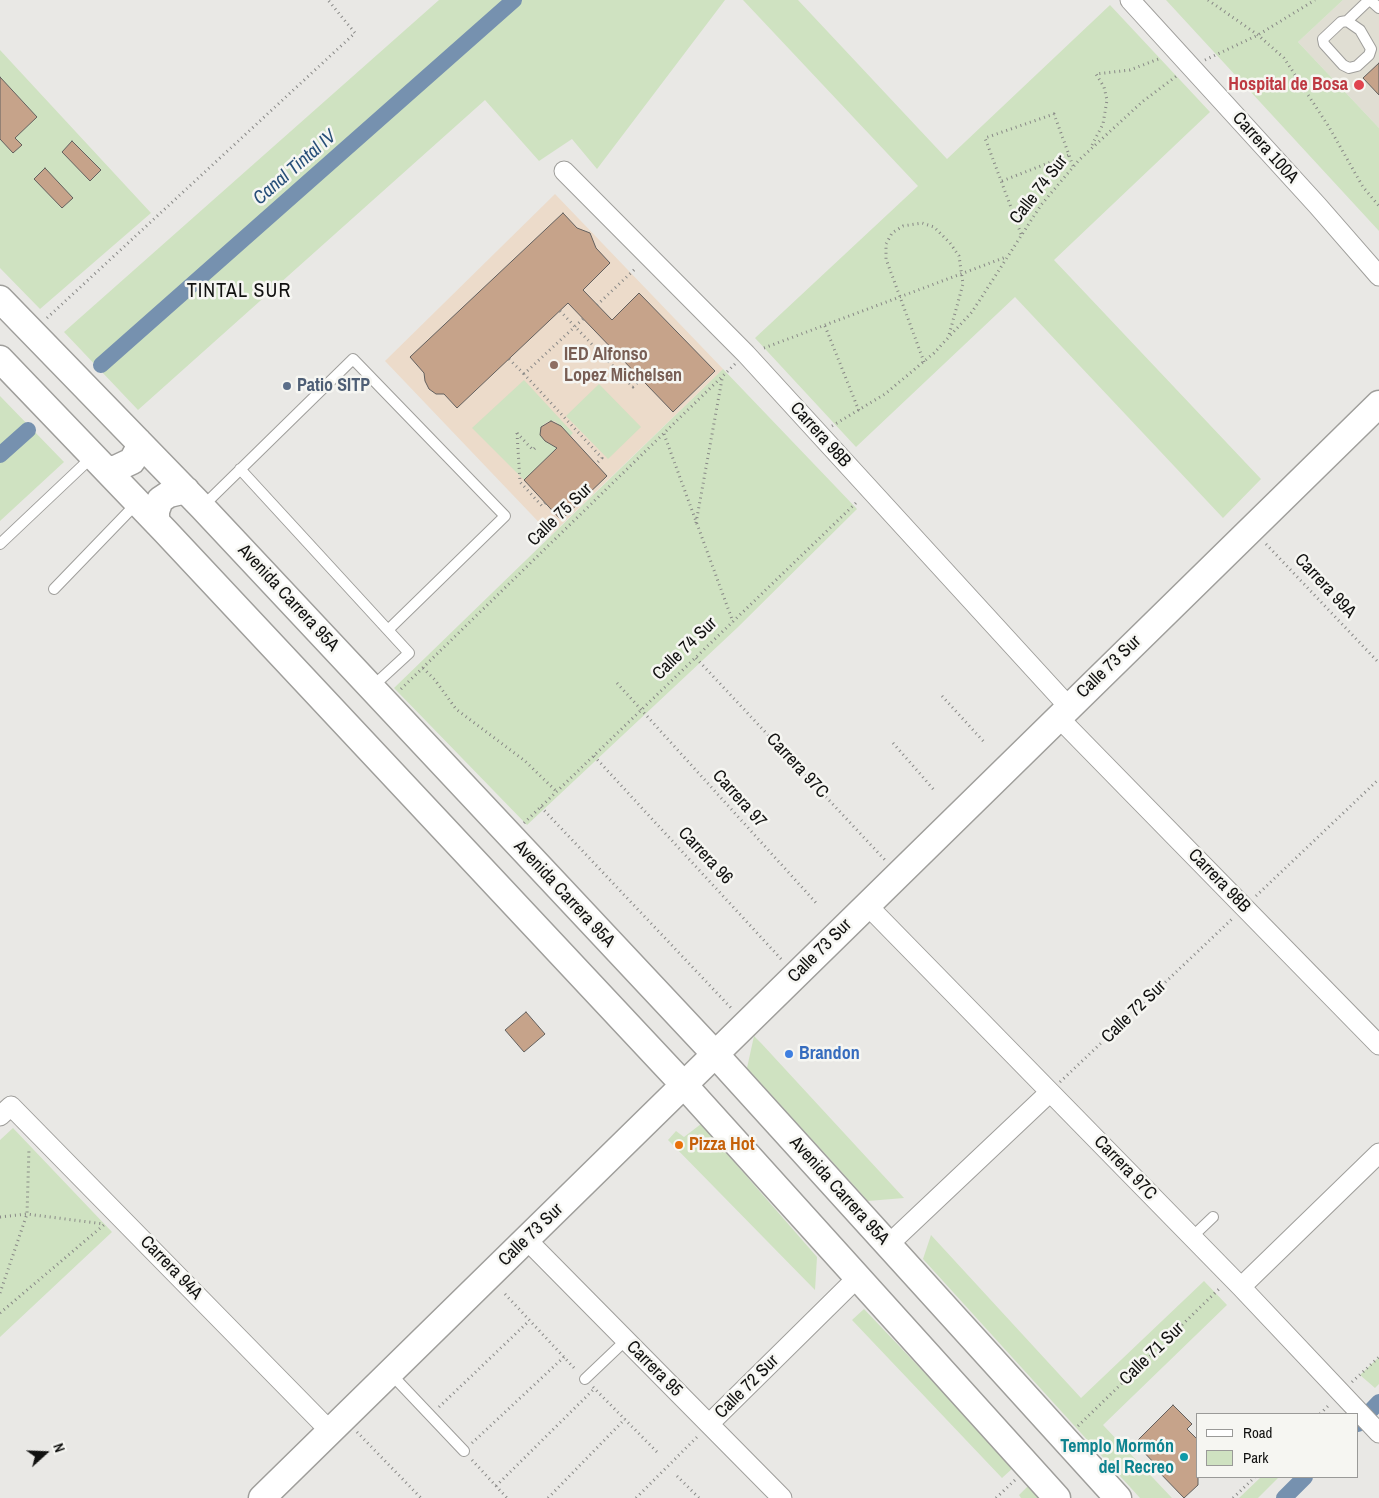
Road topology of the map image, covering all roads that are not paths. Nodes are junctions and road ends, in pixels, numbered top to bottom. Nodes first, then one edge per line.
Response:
1 (1130, 0) edge
2 (1369, 0) edge
3 (1379, 8) edge
4 (1347, 21) junction
5 (564, 171) dead end
6 (1379, 276) edge
7 (0, 299) edge
8 (0, 359) edge
9 (1379, 404) edge
10 (138, 441) junction
11 (100, 463) junction
12 (240, 470) junction
13 (194, 498) junction
14 (138, 503) junction
15 (156, 521) junction
16 (0, 544) edge
17 (54, 589) dead end
18 (388, 630) junction
19 (371, 687) junction
20 (1063, 712) junction
21 (867, 905) junction
22 (1379, 1045) edge
23 (715, 1054) junction
24 (684, 1085) junction
25 (1050, 1092) junction
26 (6, 1111) edge
27 (1379, 1153) edge
28 (1212, 1217) dead end
29 (1192, 1237) junction
30 (526, 1239) junction
31 (888, 1245) junction
32 (858, 1278) junction
33 (1236, 1282) junction
34 (626, 1340) junction
35 (390, 1372) junction
36 (585, 1379) dead end
37 (337, 1424) junction
38 (709, 1424) junction
39 (1377, 1431) edge
40 (464, 1451) road end
41 (262, 1498) edge
42 (782, 1498) edge
43 (1057, 1498) edge
44 (1118, 1498) edge

1 - 6 street, Carrera 100A
2 - 3 lane
2 - 4 lane
4 - 4 lane
5 - 20 street, Carrera 98B
7 - 10 main road, Avenida Carrera 95A
8 - 11 main road
9 - 20 main road, Calle 73 Sur
10 - 11 main road
10 - 13 main road, Avenida Carrera 95A
11 - 14 main road
11 - 16 lane
12 - 13 lane
12 - 18 lane
12 - 18 lane
13 - 15 main road
13 - 19 main road, Avenida Carrera 95A
14 - 15 main road
14 - 17 lane
15 - 24 main road
18 - 19 lane
19 - 23 main road, Avenida Carrera 95A
20 - 21 main road, Calle 73 Sur
20 - 22 street, Carrera 98B
21 - 23 main road, Calle 73 Sur
21 - 25 street, Carrera 97C
23 - 24 main road, Calle 73 Sur
23 - 31 main road, Avenida Carrera 95A
24 - 30 main road, Calle 73 Sur
24 - 32 main road
25 - 29 street, Carrera 97C
25 - 31 street
26 - 37 street, Carrera 94A
27 - 33 street
28 - 29 lane
29 - 33 street, Carrera 97C
30 - 34 street, Carrera 95
30 - 35 main road, Calle 73 Sur
31 - 44 main road, Avenida Carrera 95A
32 - 38 street, Calle 72 Sur
32 - 43 main road
33 - 39 street, Carrera 97C
34 - 36 lane
34 - 38 street, Carrera 95
35 - 37 main road, Calle 73 Sur
35 - 40 lane
37 - 41 main road, Calle 73 Sur
38 - 42 street, Carrera 95

